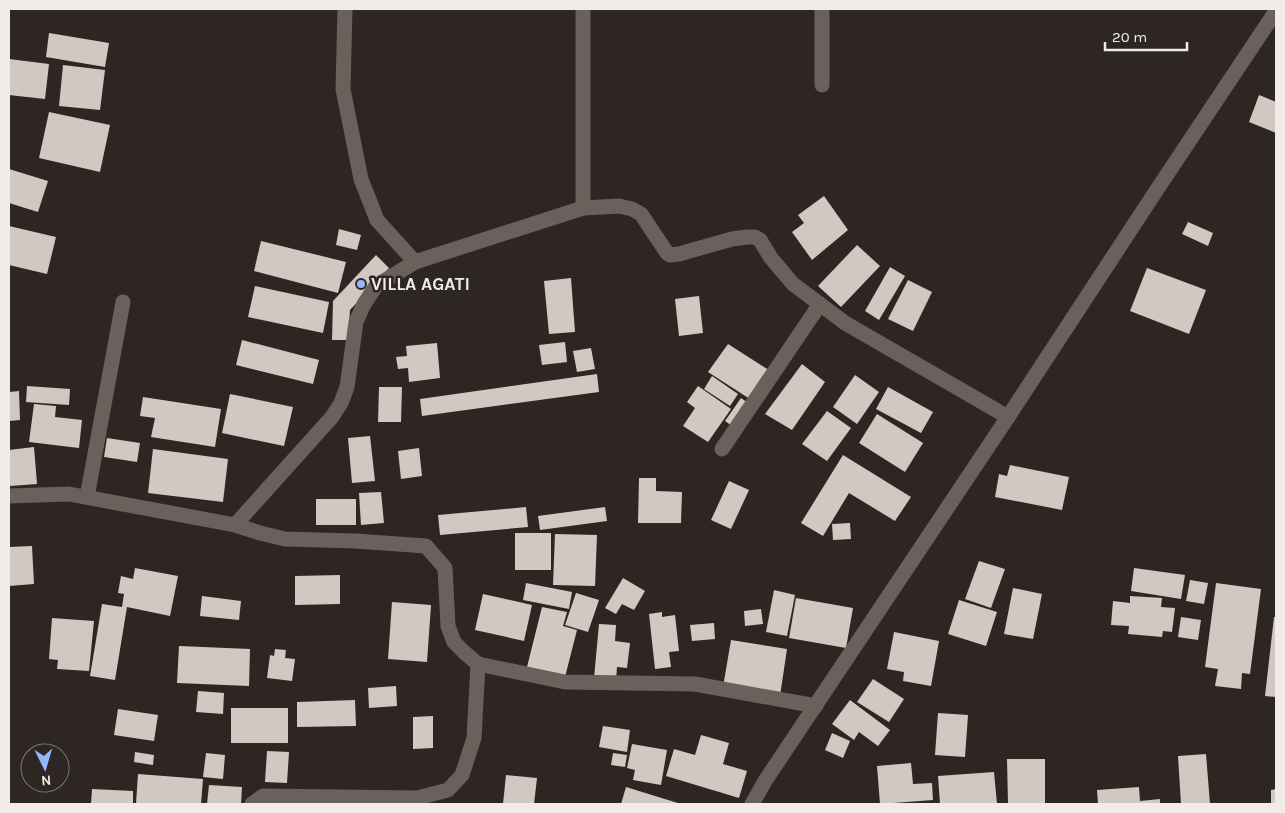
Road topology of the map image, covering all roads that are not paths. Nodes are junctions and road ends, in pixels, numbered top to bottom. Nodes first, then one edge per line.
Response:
1 (345, 9) edge
2 (583, 9) edge
3 (822, 9) edge
4 (1276, 12) edge
5 (822, 85) dead end
6 (583, 208) junction
7 (415, 262) junction
8 (123, 302) dead end
9 (820, 304) junction
10 (1008, 417) junction
11 (722, 449) dead end
12 (9, 496) edge
13 (87, 497) junction
14 (236, 525) junction
15 (478, 664) junction
16 (816, 706) junction
17 (252, 804) edge
18 (752, 804) edge

1 - 7 street
2 - 6 street
3 - 5 street
4 - 10 street
6 - 7 street
6 - 9 street
7 - 14 street
8 - 13 street
9 - 10 street
9 - 11 street
10 - 16 street
12 - 13 street
13 - 14 street
14 - 15 street
15 - 16 street
15 - 17 street
16 - 18 street

